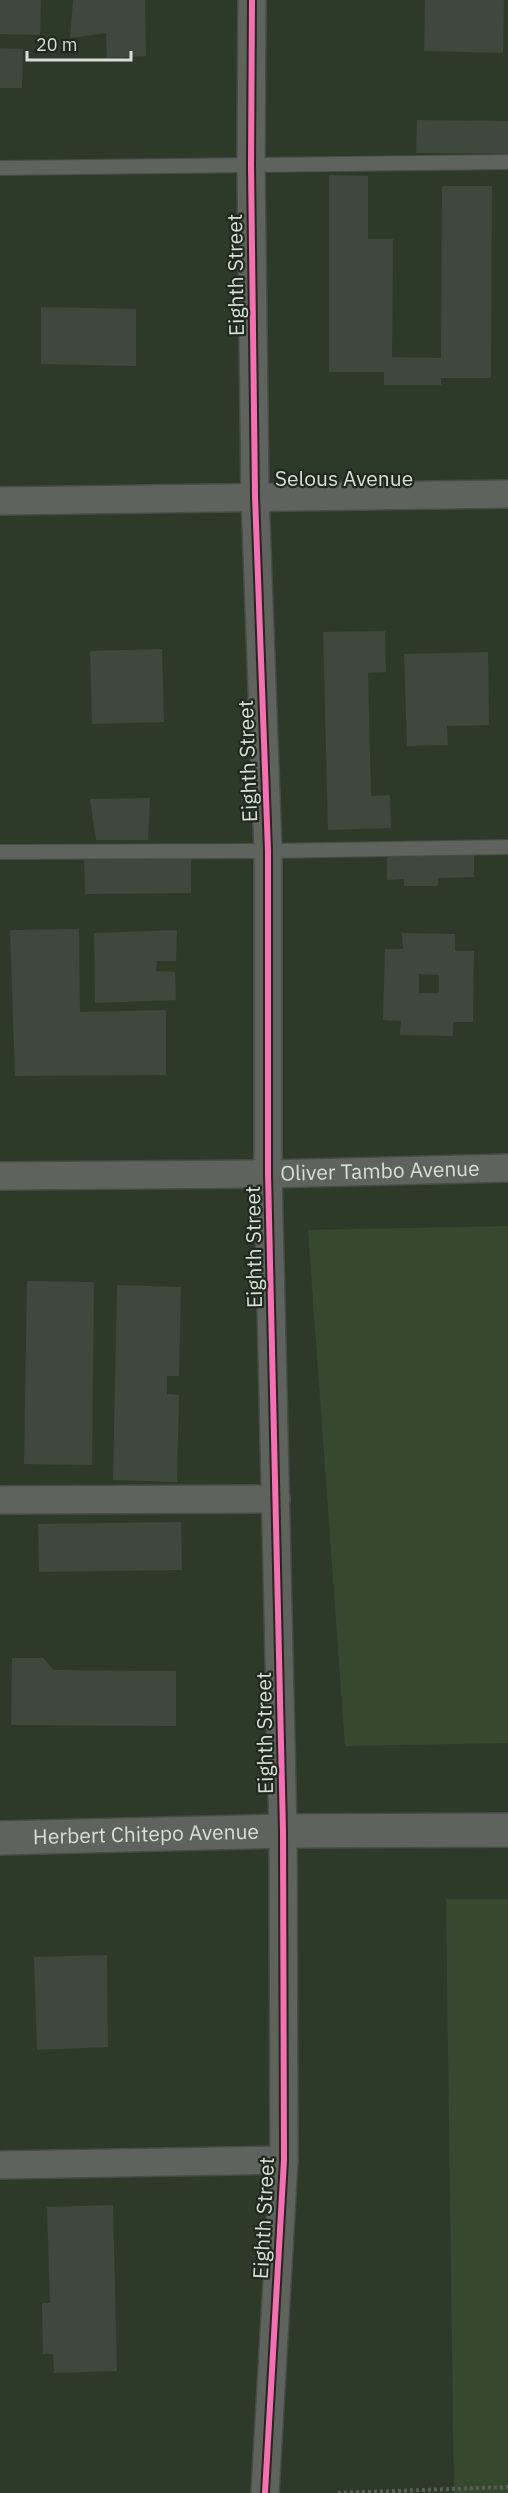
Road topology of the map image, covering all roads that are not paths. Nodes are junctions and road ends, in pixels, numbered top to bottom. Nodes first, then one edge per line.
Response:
1 (252, 0) edge
2 (508, 162) edge
3 (251, 165) junction
4 (0, 168) edge
5 (508, 494) edge
6 (255, 496) junction
7 (0, 501) edge
8 (508, 847) edge
9 (268, 851) junction
10 (0, 852) edge
11 (508, 1168) edge
12 (268, 1174) junction
13 (0, 1176) edge
14 (276, 1499) junction
15 (0, 1500) edge
16 (508, 1830) edge
17 (283, 1831) junction
18 (0, 1838) edge
19 (284, 2160) junction
20 (0, 2165) edge
21 (265, 2493) edge

1 - 3 street, Eighth Street
2 - 3 lane
3 - 4 lane
3 - 6 street, Eighth Street
5 - 6 street, Selous Avenue
6 - 7 street, Selous Avenue
6 - 9 street, Eighth Street
8 - 9 lane
9 - 10 lane
9 - 12 street, Eighth Street
11 - 12 street, Oliver Tambo Avenue
12 - 13 street, Oliver Tambo Avenue
12 - 14 street, Eighth Street
14 - 15 street
14 - 17 street, Eighth Street
16 - 17 main road, Herbert Chitepo Avenue
17 - 18 main road, Herbert Chitepo Avenue
17 - 19 street, Eighth Street
19 - 20 street
19 - 21 street, Eighth Street

